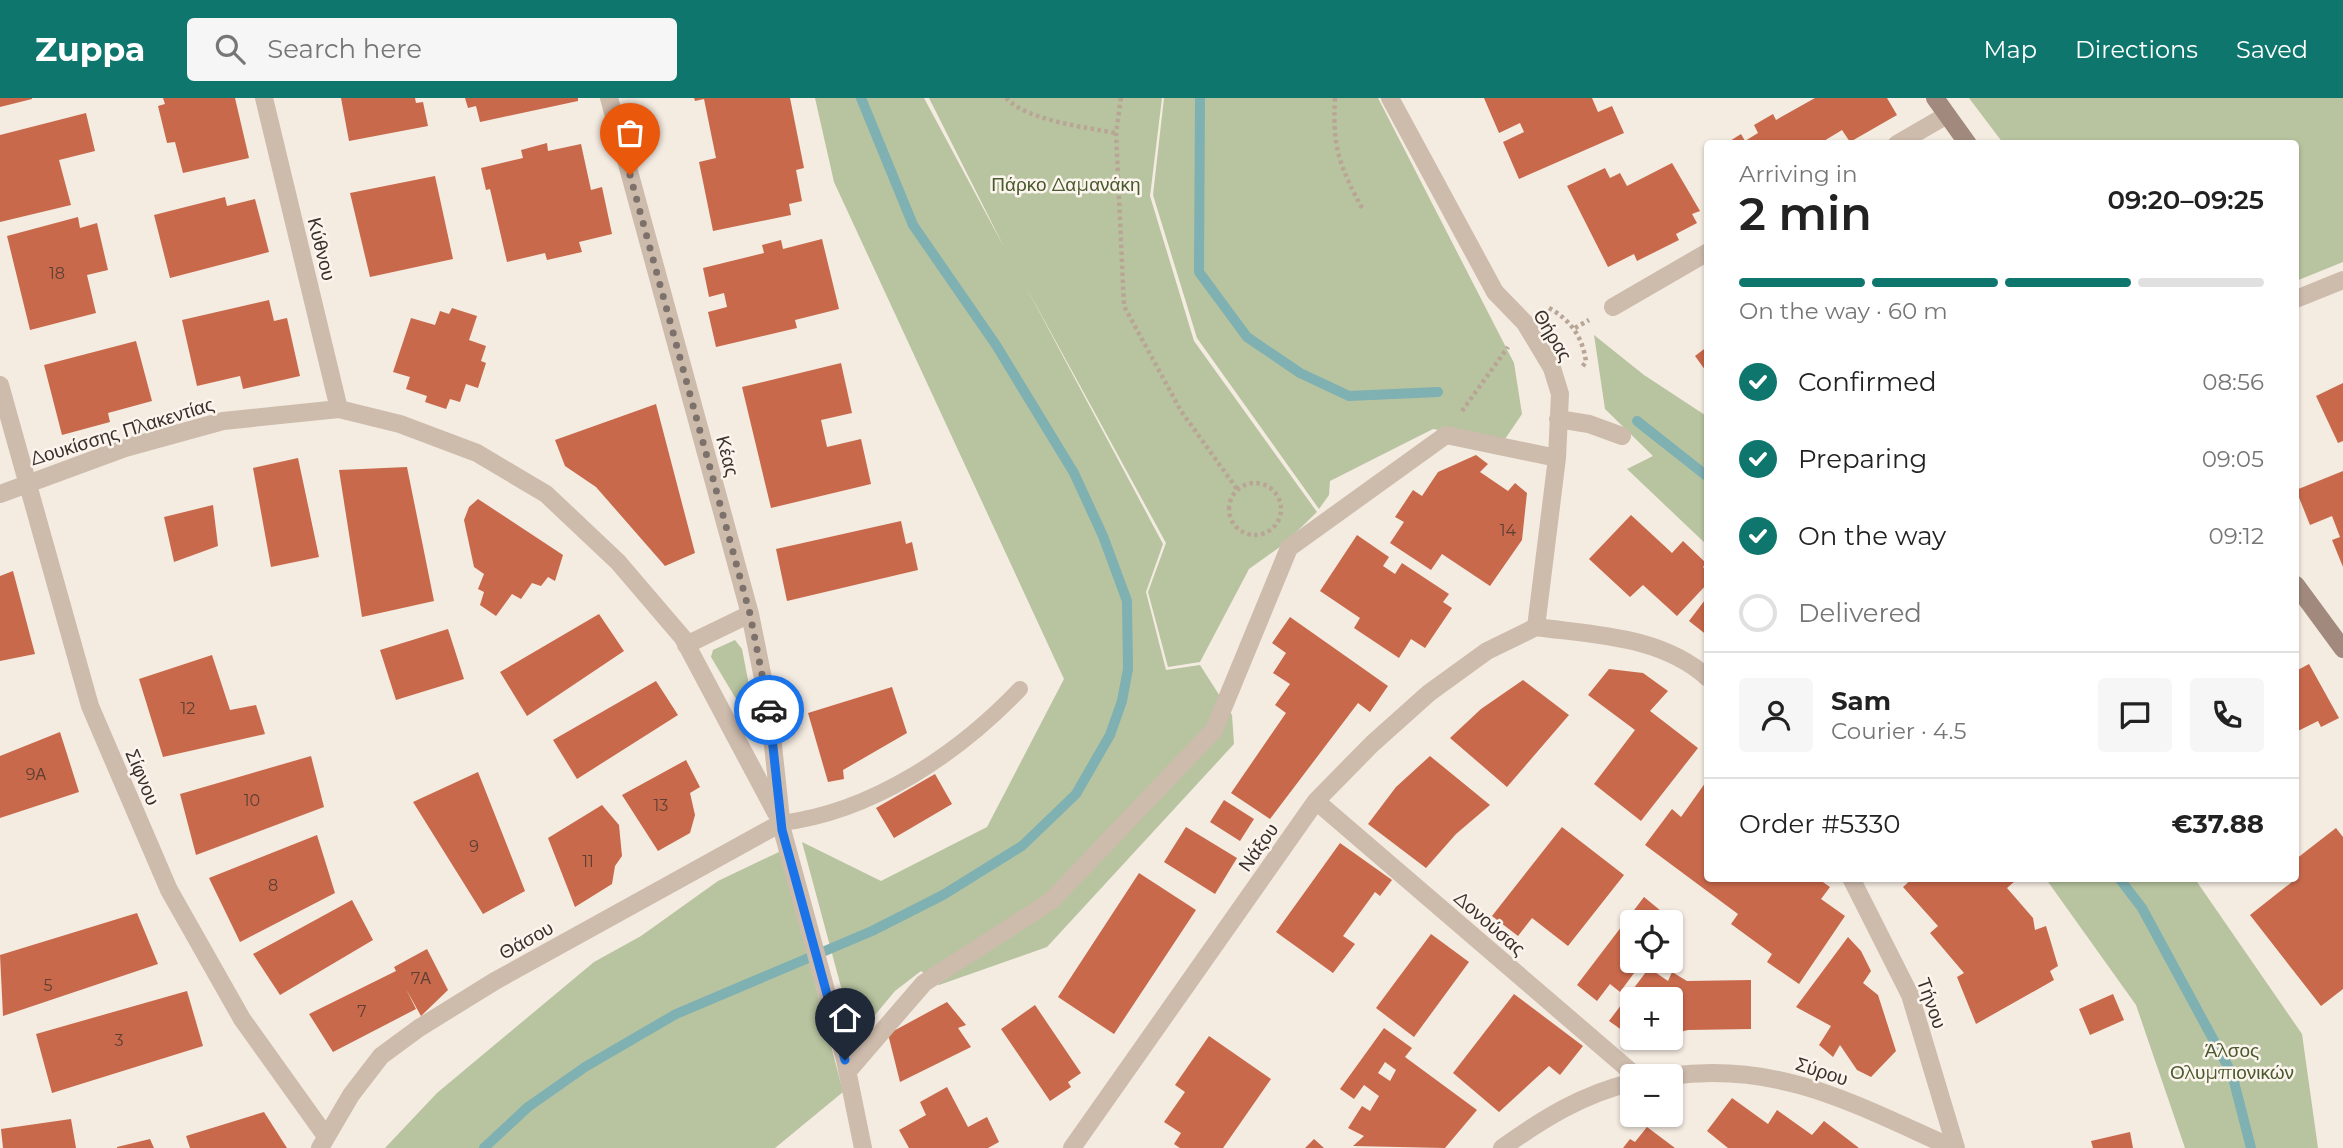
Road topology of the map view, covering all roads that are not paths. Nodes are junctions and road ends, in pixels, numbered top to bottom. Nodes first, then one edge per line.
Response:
1 (264, 98) edge
2 (609, 98) edge
3 (1390, 98) edge
4 (1935, 98) edge
5 (1947, 115) junction
6 (1904, 140) edge
7 (1965, 140) edge
8 (1704, 254) edge
9 (2343, 280) edge
10 (2299, 298) edge
11 (1613, 307) dead end
12 (0, 385) edge
13 (339, 409) junction
14 (1558, 419) junction
15 (1622, 436) dead end
16 (1558, 458) junction
17 (25, 483) junction
18 (0, 494) edge
19 (2299, 589) edge
20 (750, 614) junction
21 (1536, 627) junction
22 (686, 645) junction
23 (2343, 649) edge
24 (1704, 674) edge
25 (1020, 689) dead end
26 (1316, 802) junction
27 (781, 826) junction
28 (1853, 882) edge
29 (1622, 1064) edge
30 (847, 1065) junction
31 (1683, 1074) edge
32 (1620, 1085) edge
33 (322, 1141) edge
34 (863, 1148) edge
35 (1072, 1148) edge
36 (1502, 1148) edge
37 (1954, 1148) edge

1 - 13 street, Κύθνου
2 - 20 street, Κέας
3 - 14 street, Θήρας
4 - 5 street
5 - 6 street
5 - 7 street
8 - 11 street
9 - 10 street
12 - 17 street, Σίφνου
13 - 17 street, Δουκίσσης Πλακεντίας
13 - 22 street, Δουκίσσης Πλακεντίας
14 - 15 street
14 - 16 street, Θήρας
16 - 21 street, Θήρας
16 - 30 street
17 - 18 street, Δουκίσσης Πλακεντίας
17 - 33 street, Σίφνου
19 - 23 street
20 - 22 street
20 - 27 street, Κέας
21 - 24 street
21 - 26 street, Νάξου
22 - 27 street, Δουκίσσης Πλακεντίας
25 - 27 lane
26 - 29 street, Δονούσας
26 - 35 street, Νάξου
27 - 30 street
27 - 33 street, Θάσου
28 - 37 street, Τήνου
30 - 34 street
31 - 37 street, Σύρου
32 - 36 street

